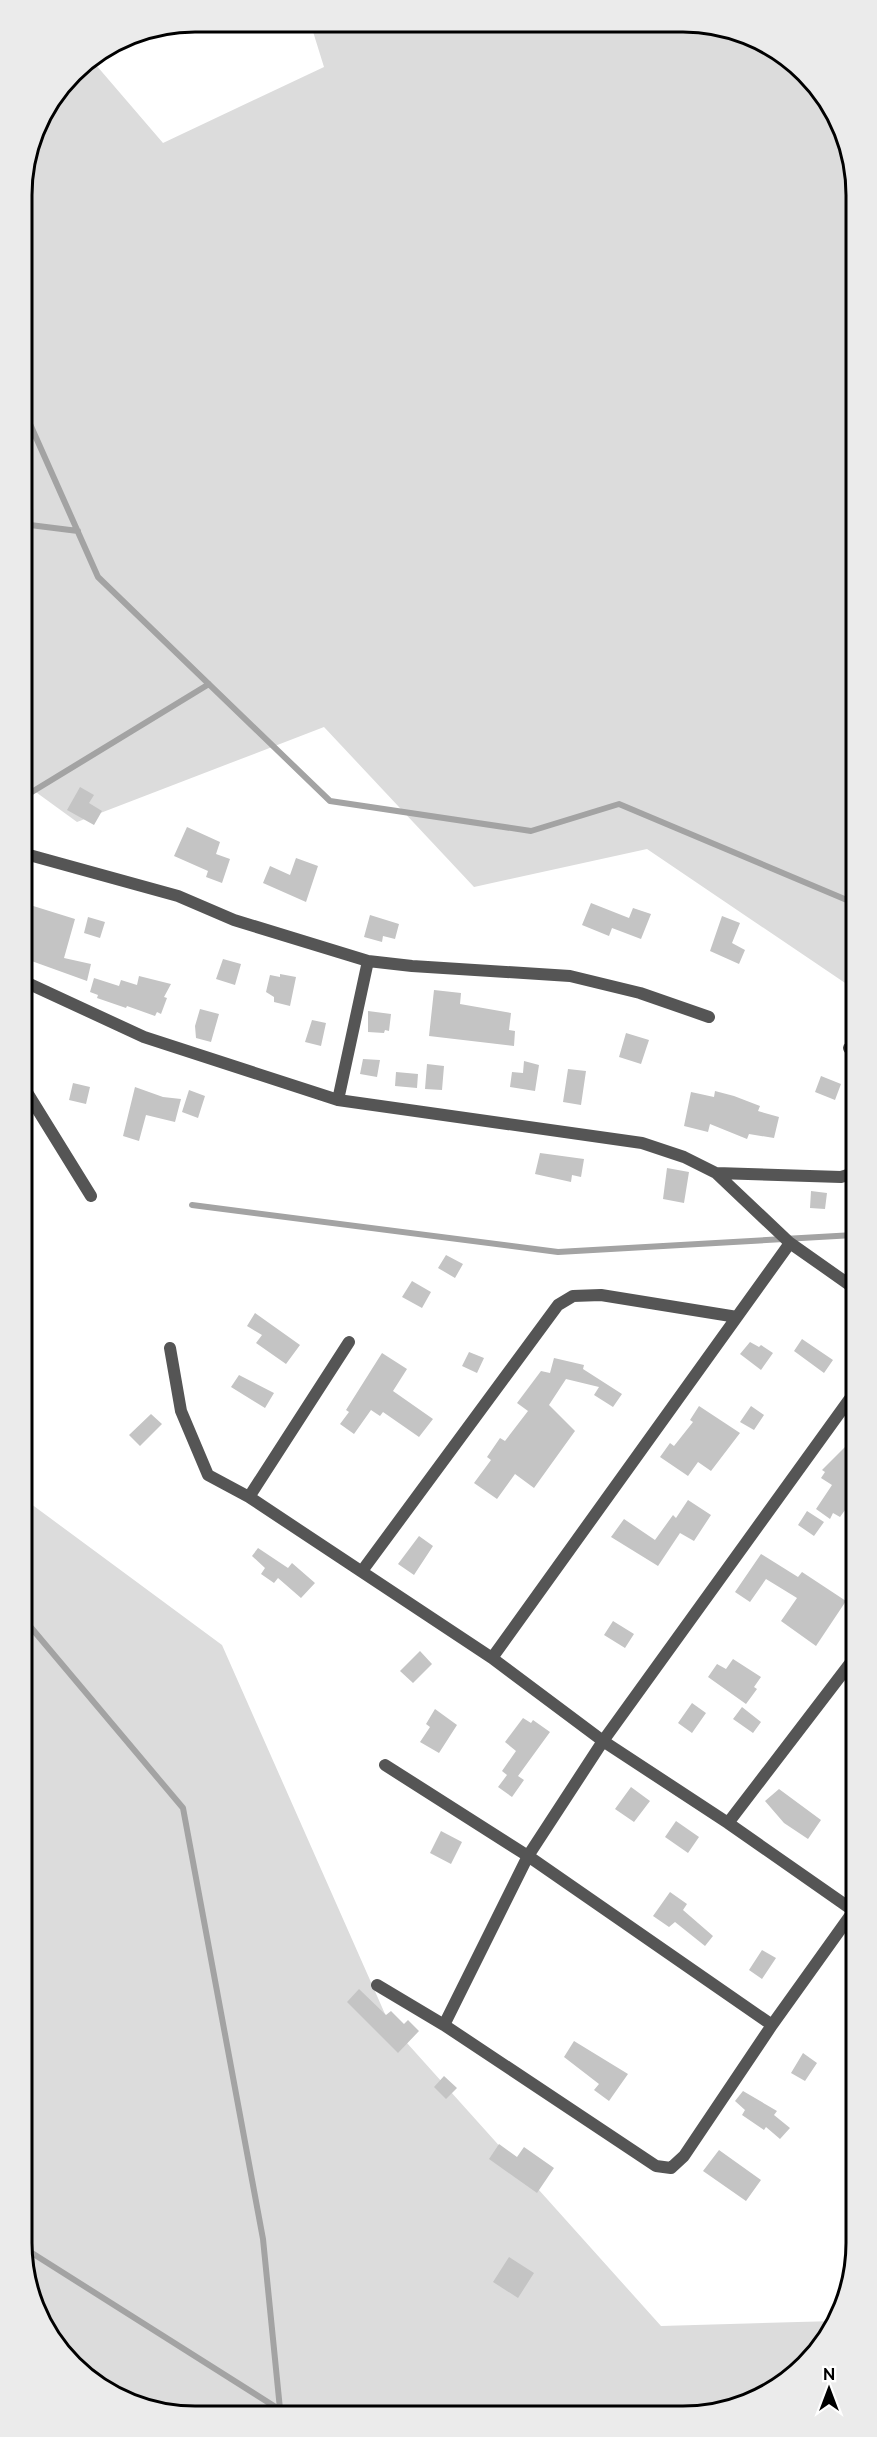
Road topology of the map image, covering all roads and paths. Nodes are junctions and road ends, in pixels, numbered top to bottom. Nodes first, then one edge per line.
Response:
1 (32, 856) edge
2 (368, 961) junction
3 (32, 985) edge
4 (709, 1017) dead end
5 (32, 1100) edge
6 (338, 1100) junction
7 (716, 1173) junction
8 (846, 1176) edge
9 (91, 1196) dead end
10 (790, 1243) junction
11 (845, 1282) edge
12 (737, 1317) junction
13 (349, 1342) dead end
14 (170, 1348) dead end
15 (845, 1405) edge
16 (249, 1497) junction
17 (362, 1571) junction
18 (492, 1658) junction
19 (845, 1670) edge
20 (603, 1741) junction
21 (385, 1765) dead end
22 (728, 1823) junction
23 (528, 1856) junction
24 (845, 1903) edge
25 (845, 1924) edge
26 (377, 1985) dead end
27 (444, 2025) junction
28 (772, 2025) junction

1 - 2 street
2 - 4 street
2 - 6 street
3 - 6 street
5 - 9 street
6 - 7 street
7 - 8 street
7 - 10 street
10 - 11 street
10 - 12 street
12 - 17 street
12 - 18 street
13 - 16 street
14 - 16 street
15 - 20 street
16 - 17 street
17 - 18 street
18 - 20 street
19 - 22 street
20 - 22 street
20 - 23 street
21 - 23 street
22 - 24 street
23 - 27 street
23 - 28 street
25 - 28 street
26 - 27 street
27 - 28 street

